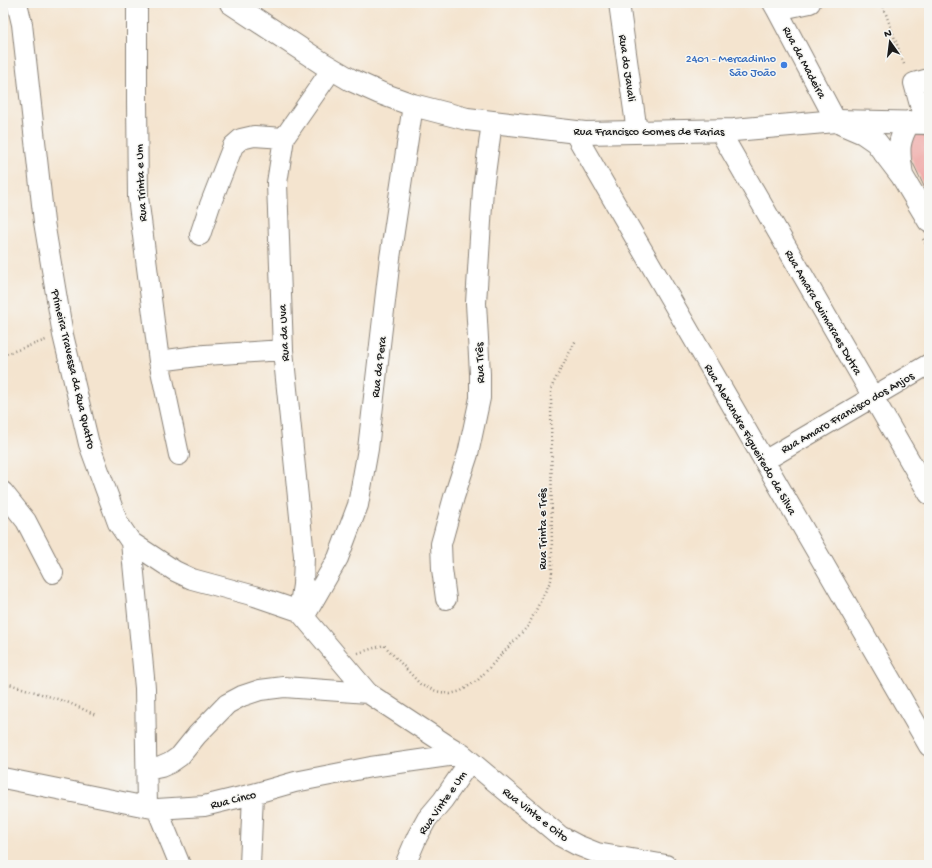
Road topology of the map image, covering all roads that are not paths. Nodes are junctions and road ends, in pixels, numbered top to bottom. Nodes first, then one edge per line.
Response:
1 (17, 3) edge
2 (137, 3) edge
3 (231, 3) edge
4 (620, 3) edge
5 (810, 3) edge
6 (775, 6) edge
7 (332, 69) junction
8 (922, 81) edge
9 (413, 105) junction
10 (836, 121) junction
11 (492, 122) junction
12 (921, 123) edge
13 (719, 130) junction
14 (574, 132) junction
15 (637, 132) junction
16 (284, 138) junction
17 (902, 176) junction
18 (929, 221) edge
19 (200, 235) dead end
20 (283, 350) junction
21 (159, 361) junction
22 (929, 364) edge
23 (873, 396) junction
24 (179, 455) dead end
25 (764, 461) junction
26 (3, 492) edge
27 (929, 494) edge
28 (131, 542) junction
29 (53, 573) dead end
30 (446, 599) dead end
31 (301, 614) junction
32 (368, 693) junction
33 (929, 746) edge
34 (466, 758) junction
35 (147, 770) junction
36 (3, 778) edge
37 (253, 794) junction
38 (152, 808) junction
39 (180, 865) edge
40 (250, 865) edge
41 (405, 865) edge
42 (666, 865) edge

1 - 28 street, Primeira Travessa da Rua Quatro
2 - 21 street, Rua Trinta e Um
3 - 7 street, Rua Francisco Gomes de Farias
4 - 15 street, Rua do Javali
5 - 6 street
6 - 10 street, Rua da Madeira
7 - 9 street, Rua Francisco Gomes de Farias
7 - 16 street, Rua da Uva
8 - 12 street
9 - 11 street, Rua Francisco Gomes de Farias
9 - 31 street, Rua da Pera
10 - 12 street, Rua Francisco Gomes de Farias
10 - 13 street, Rua Francisco Gomes de Farias
10 - 17 street
11 - 14 street, Rua Francisco Gomes de Farias
11 - 30 street, Rua Três
12 - 17 street
13 - 15 street, Rua Francisco Gomes de Farias
13 - 23 street, Rua Amara Guimaraes Dutra
14 - 15 street, Rua Francisco Gomes de Farias
14 - 25 street, Rua Alexandre Figueiredo da Silva
16 - 19 street
16 - 20 street, Rua da Uva
17 - 18 street
20 - 21 street
20 - 31 street, Rua da Uva
21 - 24 street, Rua Trinta e Um
22 - 23 street, Rua Amaro Francisco dos Anjos
23 - 25 street, Rua Amaro Francisco dos Anjos
23 - 27 street, Rua Amara Guimaraes Dutra
25 - 33 street, Rua Alexandre Figueiredo da Silva
26 - 29 street
28 - 31 street, Primeira Travessa da Rua Quatro
28 - 35 street
31 - 32 street
32 - 34 street
32 - 35 street
34 - 37 street, Rua Cinco
34 - 41 street, Rua Vinte e Um
34 - 42 street, Rua Vinte e Oito
35 - 38 street
36 - 38 street, Rua Cinco
37 - 38 street, Rua Cinco
37 - 40 street
38 - 39 street

